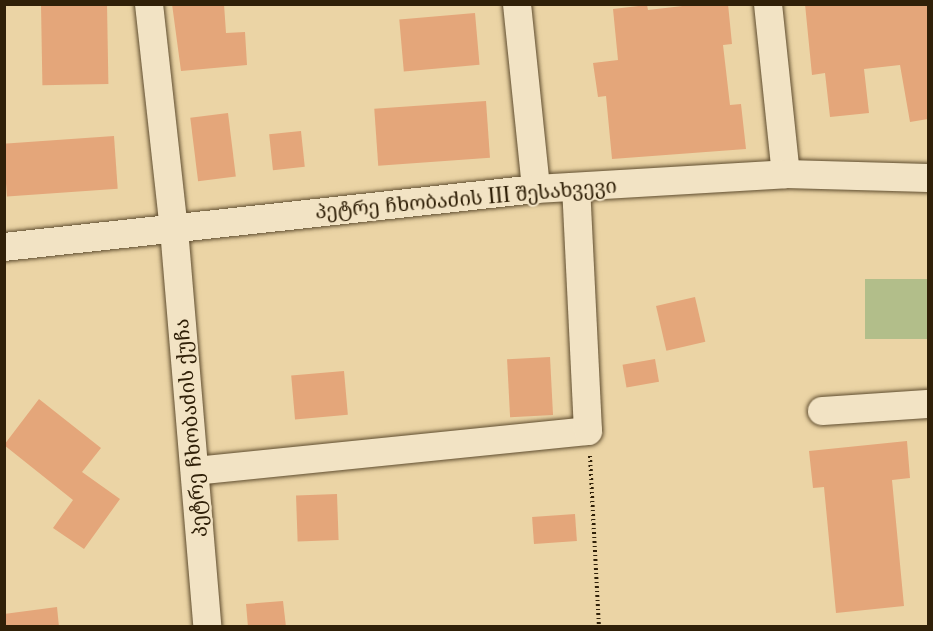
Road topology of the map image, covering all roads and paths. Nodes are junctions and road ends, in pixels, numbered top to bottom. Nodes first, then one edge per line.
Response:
1 (149, 4) edge
2 (517, 4) edge
3 (768, 4) edge
4 (786, 174) junction
5 (928, 178) edge
6 (576, 188) junction
7 (537, 189) junction
8 (174, 229) junction
9 (4, 247) edge
10 (928, 404) edge
11 (822, 411) dead end
12 (588, 431) junction
13 (195, 471) junction
14 (207, 627) edge
15 (599, 627) edge

1 - 8 street, პეტრე ჩხობაძის ქუჩა
2 - 7 street
3 - 4 street
4 - 5 street, პეტრე ჩხობაძის III შესახვევი
4 - 6 street, პეტრე ჩხობაძის III შესახვევი
6 - 7 street, პეტრე ჩხობაძის III შესახვევი
6 - 12 street
7 - 8 street, პეტრე ჩხობაძის III შესახვევი
8 - 9 street, პეტრე ჩხობაძის III შესახვევი
8 - 13 street, პეტრე ჩხობაძის ქუჩა
10 - 11 street
12 - 13 street
12 - 15 path
13 - 14 street, პეტრე ჩხობაძის ქუჩა

